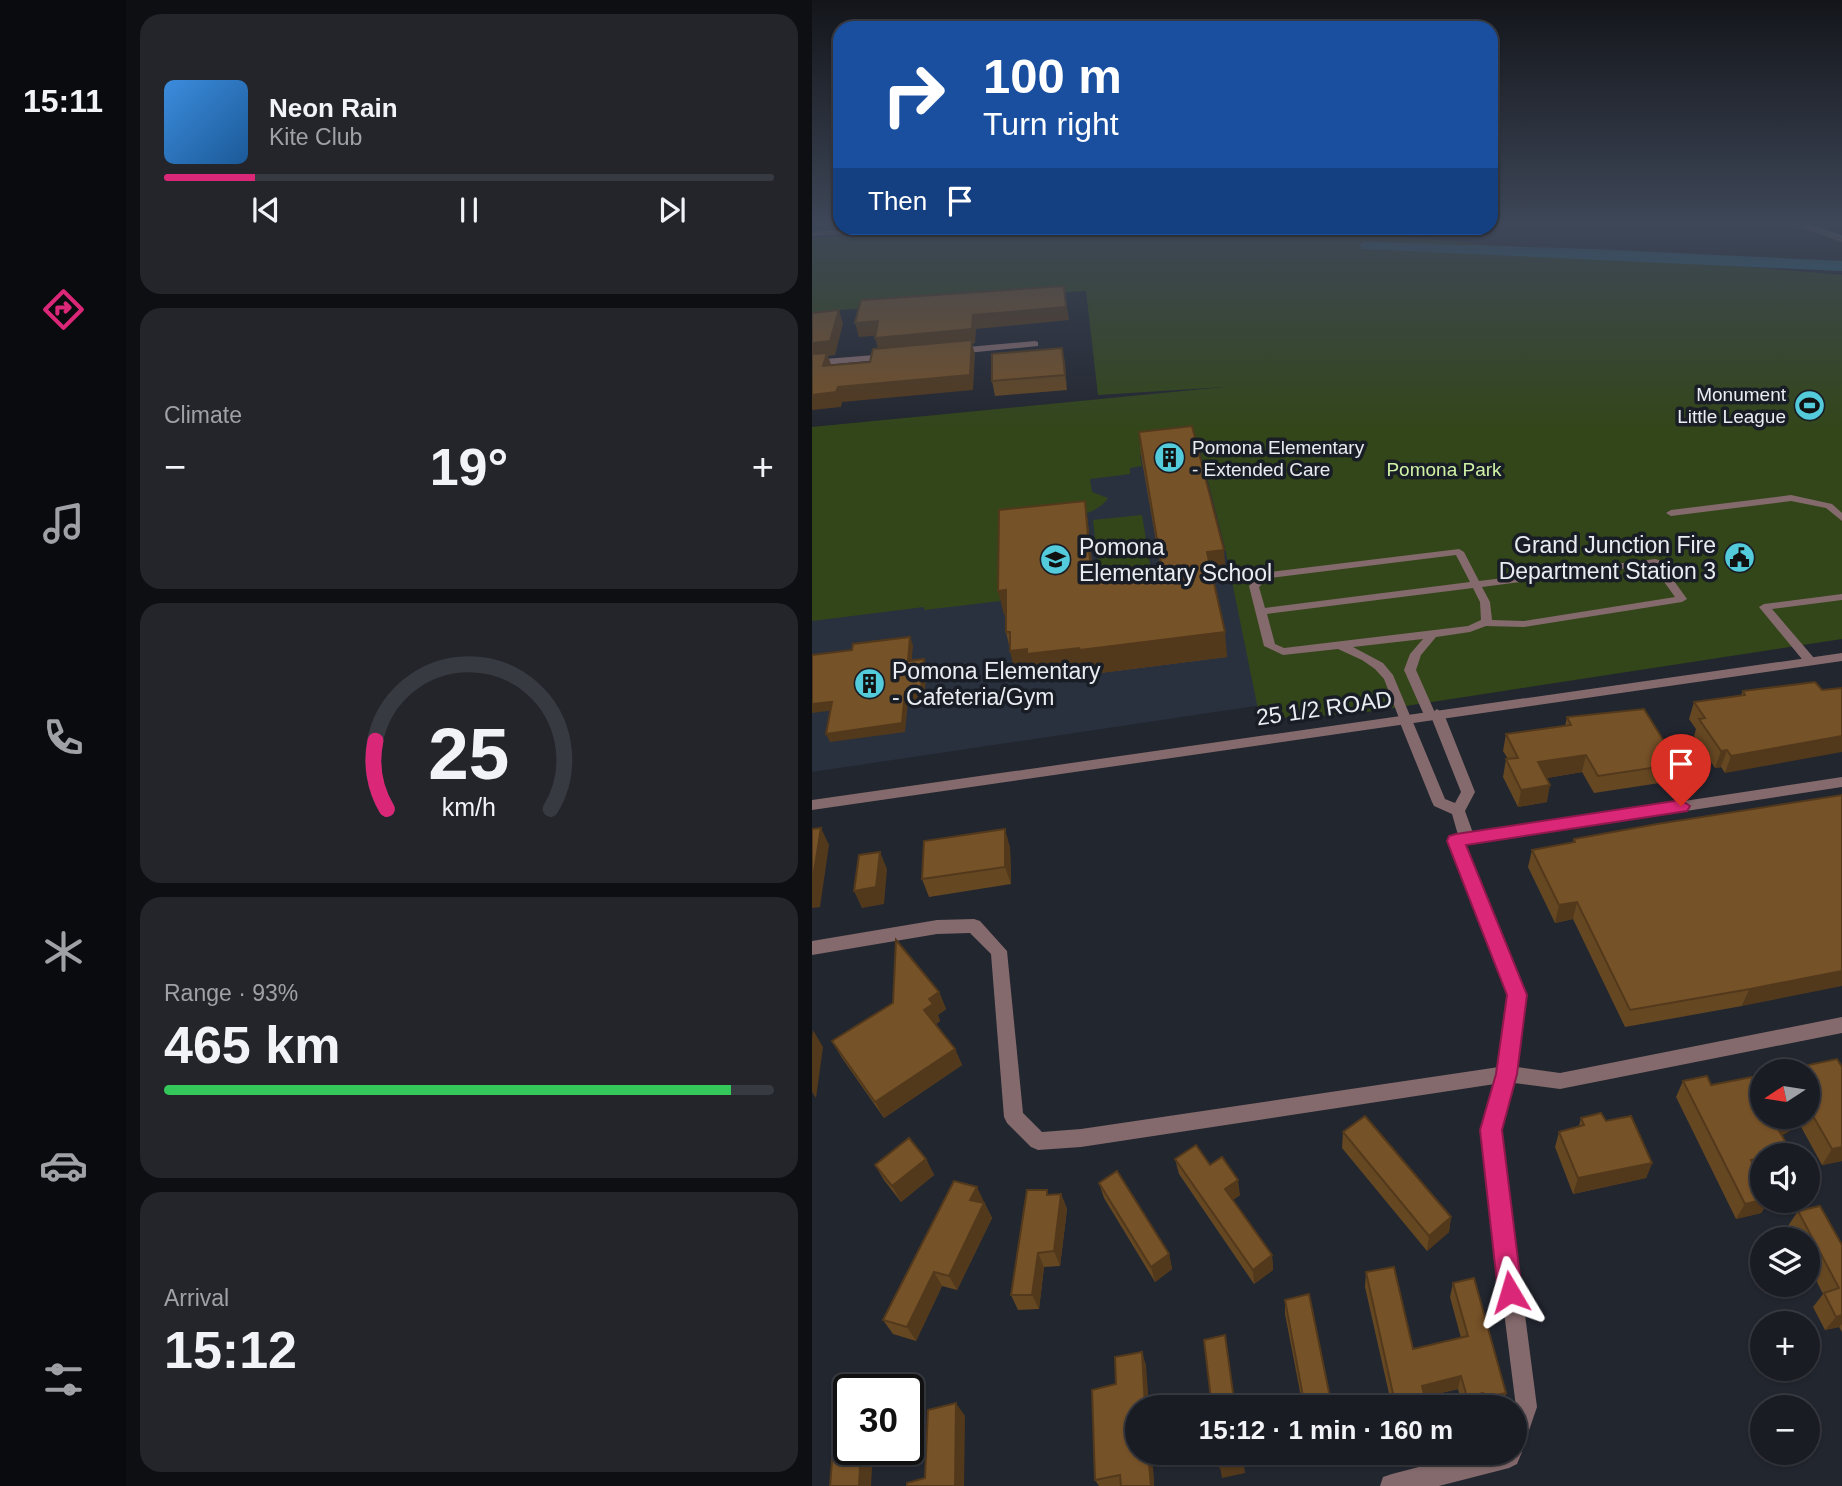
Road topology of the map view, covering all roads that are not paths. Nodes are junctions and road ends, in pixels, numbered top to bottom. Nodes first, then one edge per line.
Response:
1 (1035, 344) dead end
2 (943, 352) edge
3 (904, 355) edge
4 (812, 363) edge
5 (1671, 513) dead end
6 (1842, 518) edge
7 (1476, 585) junction
8 (1842, 597) edge
9 (1260, 612) junction
10 (1485, 623) junction
11 (1433, 634) junction
12 (1340, 645) junction
13 (1842, 657) edge
14 (1810, 661) junction
15 (1433, 714) junction
16 (1405, 718) junction
17 (1842, 782) edge
18 (812, 805) edge
19 (1458, 811) junction
20 (1467, 839) junction
21 (812, 948) edge
22 (1842, 1025) edge
23 (1507, 1074) junction
24 (1524, 1395) edge
25 (1471, 1465) edge
26 (1392, 1486) edge

1 - 2 street
3 - 4 street
5 - 6 lane
7 - 9 lane
7 - 9 lane
7 - 10 lane
7 - 10 lane
8 - 14 lane
9 - 12 lane
10 - 11 lane
11 - 12 lane
11 - 15 lane
12 - 16 lane
13 - 14 street, 25 1/2 ROAD
14 - 15 street, 25 1/2 ROAD
15 - 16 street, 25 1/2 ROAD
15 - 19 street
16 - 18 street, 25 1/2 ROAD
16 - 19 street
17 - 20 street
19 - 20 street
20 - 23 street
21 - 23 street
22 - 23 street
23 - 24 street
25 - 26 street

